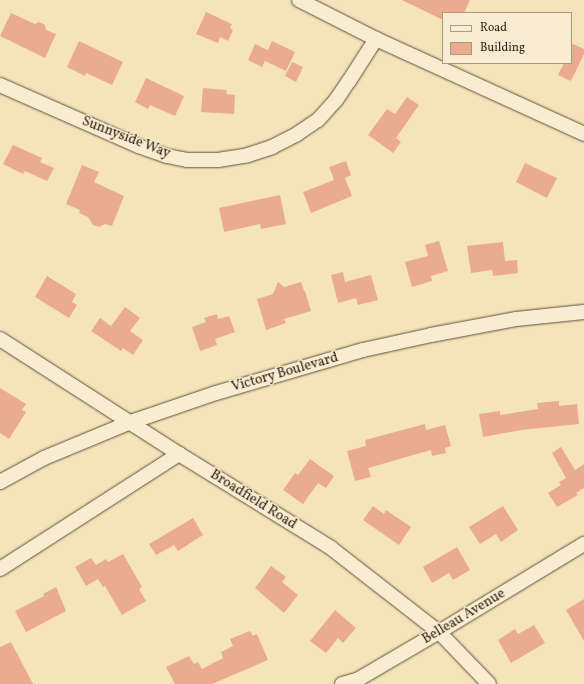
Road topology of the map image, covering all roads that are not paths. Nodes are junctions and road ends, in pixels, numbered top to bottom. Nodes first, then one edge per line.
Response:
1 (299, 0) edge
2 (376, 39) junction
3 (0, 85) edge
4 (584, 134) edge
5 (584, 312) edge
6 (0, 339) edge
7 (131, 422) junction
8 (179, 454) junction
9 (0, 482) edge
10 (584, 544) edge
11 (0, 569) edge
12 (439, 632) junction
13 (342, 684) edge
14 (488, 684) edge

1 - 2 street
2 - 3 street, Sunnyside Way
2 - 4 street
5 - 7 street, Victory Boulevard
6 - 7 street, Broadfield Road
7 - 8 street, Broadfield Road
7 - 9 street, Victory Boulevard
8 - 11 street
8 - 12 street, Broadfield Road
10 - 12 street, Belleau Avenue
12 - 13 street, Belleau Avenue
12 - 14 street, Broadfield Road

